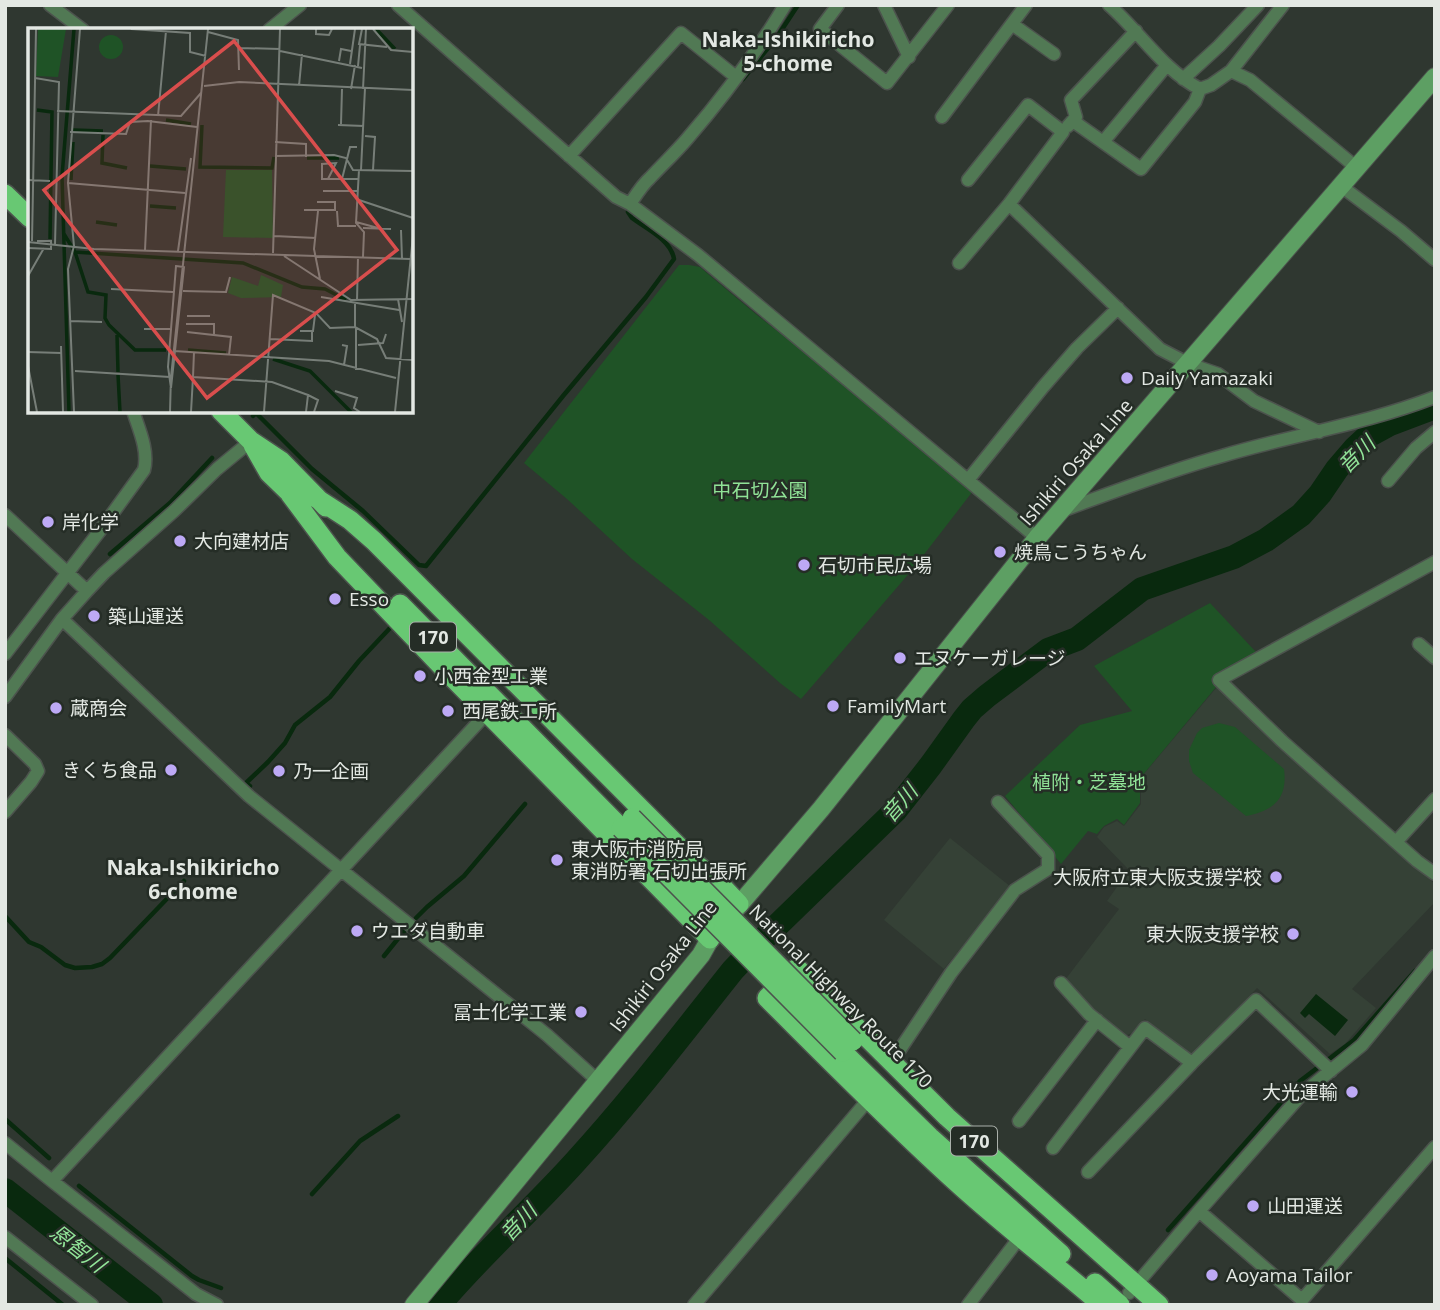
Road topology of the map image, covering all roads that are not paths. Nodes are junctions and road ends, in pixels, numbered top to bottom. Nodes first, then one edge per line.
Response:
1 (50, 5) edge
2 (300, 5) edge
3 (398, 5) edge
4 (785, 5) edge
5 (838, 5) edge
6 (884, 5) edge
7 (948, 5) edge
8 (1026, 5) edge
9 (1109, 5) edge
10 (1258, 5) edge
11 (1281, 6) edge
12 (1012, 24) junction
13 (80, 28) edge
14 (271, 28) edge
15 (1136, 31) junction
16 (1054, 54) dead end
17 (909, 57) junction
18 (1167, 65) junction
19 (1231, 71) junction
20 (736, 77) junction
21 (1435, 77) edge
22 (1183, 79) junction
23 (1200, 89) junction
24 (942, 117) dead end
25 (1073, 121) junction
26 (1063, 132) junction
27 (1103, 142) junction
28 (569, 156) junction
29 (1357, 168) junction
30 (968, 180) dead end
31 (1341, 186) junction
32 (5, 194) edge
33 (630, 204) junction
34 (1009, 204) junction
35 (28, 216) edge
36 (1435, 260) edge
37 (959, 263) dead end
38 (1118, 308) junction
39 (1189, 364) junction
40 (1435, 397) edge
41 (134, 413) edge
42 (223, 413) edge
43 (1319, 432) junction
44 (1435, 432) edge
45 (251, 441) junction
46 (968, 480) junction
47 (1388, 481) dead end
48 (290, 494) junction
49 (316, 498) junction
50 (1060, 511) junction
51 (5, 515) edge
52 (1037, 538) junction
53 (1435, 562) edge
54 (67, 573) junction
55 (87, 590) junction
56 (62, 619) junction
57 (1419, 644) dead end
58 (5, 653) edge
59 (1435, 658) edge
60 (5, 697) edge
61 (486, 713) junction
62 (5, 735) edge
63 (1435, 799) edge
64 (999, 802) dead end
65 (5, 812) edge
66 (626, 823) junction
67 (1396, 842) junction
68 (341, 869) junction
69 (1435, 874) edge
70 (739, 904) junction
71 (710, 939) junction
72 (1435, 956) edge
73 (1061, 984) dead end
74 (1097, 1020) junction
75 (1130, 1047) junction
76 (891, 1063) junction
77 (1192, 1063) junction
78 (1331, 1071) junction
79 (598, 1081) junction
80 (868, 1100) junction
81 (1019, 1121) dead end
82 (5, 1143) edge
83 (1435, 1147) edge
84 (1053, 1148) dead end
85 (1088, 1172) dead end
86 (52, 1181) junction
87 (1199, 1211) junction
88 (5, 1237) edge
89 (1020, 1237) junction
90 (1132, 1297) edge
91 (1305, 1302) edge
92 (92, 1305) edge
93 (217, 1305) edge
94 (414, 1305) edge
95 (694, 1305) edge
96 (968, 1305) edge
97 (1102, 1305) edge
98 (1159, 1305) edge

1 - 13 street
2 - 14 street
3 - 28 street
4 - 20 street
5 - 17 street
6 - 17 street
7 - 17 street
8 - 12 street
9 - 15 street
10 - 22 street
11 - 19 street
12 - 16 street
12 - 24 street
15 - 18 street
15 - 25 street
18 - 22 street
18 - 27 street
19 - 23 street
19 - 29 street
20 - 28 street
20 - 33 street
21 - 29 main road, Ishikiri Osaka Line
22 - 23 street
23 - 27 street
25 - 26 street
25 - 27 street
26 - 30 street
26 - 34 street
28 - 33 street
29 - 31 main road, Ishikiri Osaka Line
31 - 36 street
31 - 39 main road, Ishikiri Osaka Line
32 - 35 highway
33 - 46 street
34 - 37 street
34 - 38 street
38 - 39 street
38 - 46 street
39 - 43 street
39 - 50 main road, Ishikiri Osaka Line
40 - 43 street
41 - 54 street
42 - 45 highway, National Highway Route 170 / 170
43 - 50 street
44 - 47 street
45 - 48 highway, National Highway Route 170 / 170
45 - 49 highway, National Highway Route 170 / 170
45 - 55 street
46 - 52 street
48 - 61 highway
48 - 66 highway, National Highway Route 170 / 170
49 - 66 highway, National Highway Route 170 / 170
49 - 70 highway
50 - 52 main road, Ishikiri Osaka Line
51 - 54 street
52 - 70 main road, Ishikiri Osaka Line
53 - 67 street
54 - 55 street
54 - 58 street
55 - 56 street
56 - 60 street
56 - 68 street
57 - 59 street
61 - 68 street
61 - 71 highway
62 - 65 street
63 - 67 street
64 - 76 street
66 - 90 highway, National Highway Route 170 / 170, bridge
67 - 69 street
68 - 79 street
68 - 86 street
70 - 71 main road, Ishikiri Osaka Line
71 - 79 main road, Ishikiri Osaka Line
72 - 78 street
73 - 74 street
74 - 75 street
74 - 81 street
75 - 77 street
75 - 84 street
76 - 80 highway, 170
76 - 90 highway, 170
77 - 78 street
77 - 85 street
78 - 87 street
79 - 94 main road, Ishikiri Osaka Line
80 - 89 highway, 170
80 - 95 street
82 - 86 street
83 - 91 street
86 - 93 street
87 - 90 street
87 - 91 street
88 - 92 street
89 - 96 street
89 - 97 highway, 170
90 - 98 highway, 170

